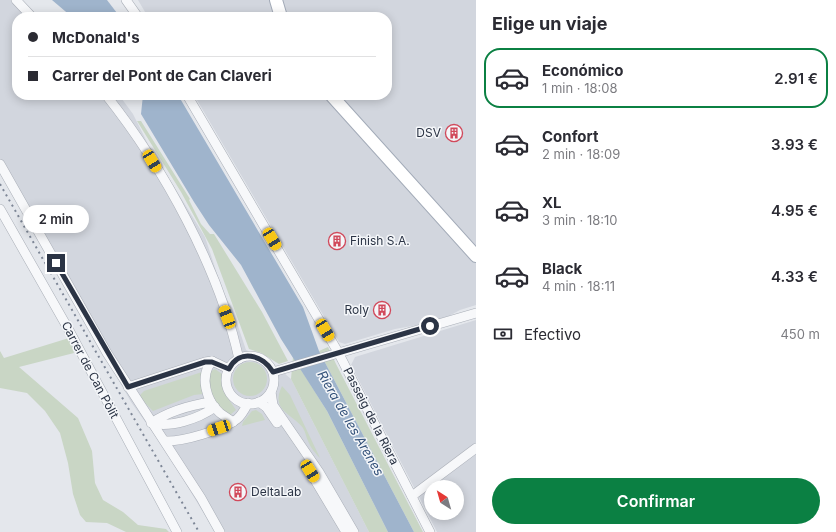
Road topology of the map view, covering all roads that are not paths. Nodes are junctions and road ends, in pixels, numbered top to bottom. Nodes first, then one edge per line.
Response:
1 (16, 0) edge
2 (126, 0) edge
3 (276, 0) edge
4 (27, 12) edge
5 (134, 12) edge
6 (280, 12) edge
7 (110, 100) edge
8 (190, 100) edge
9 (336, 100) edge
10 (0, 164) edge
11 (0, 209) edge
12 (476, 256) edge
13 (476, 313) edge
14 (334, 354) junction
15 (243, 357) junction
16 (212, 362) junction
17 (229, 369) junction
18 (273, 372) junction
19 (128, 387) junction
20 (270, 392) junction
21 (259, 402) junction
22 (248, 403) junction
23 (213, 405) junction
24 (233, 422) junction
25 (151, 423) junction
26 (165, 441) junction
27 (476, 448) edge
28 (412, 496) junction
29 (177, 532) edge
30 (220, 532) edge
31 (346, 532) edge
32 (354, 532) edge
33 (430, 532) edge

1 - 4 street
2 - 5 street
3 - 6 main road
7 - 15 street
8 - 14 street, Passeig de la Riera
9 - 12 main road
10 - 19 street
11 - 29 street, Carrer de Can Pòlit
13 - 14 street
14 - 18 street
14 - 28 street, Passeig de la Riera
15 - 17 street
15 - 18 street
16 - 17 street
16 - 19 street
16 - 23 street
17 - 22 street
18 - 20 street
19 - 25 street
20 - 21 street
20 - 32 street
21 - 22 street
21 - 31 street
22 - 24 street
23 - 24 street
23 - 25 street
24 - 26 street
25 - 26 street
26 - 30 street
27 - 28 street
28 - 33 street, Passeig de la Riera

